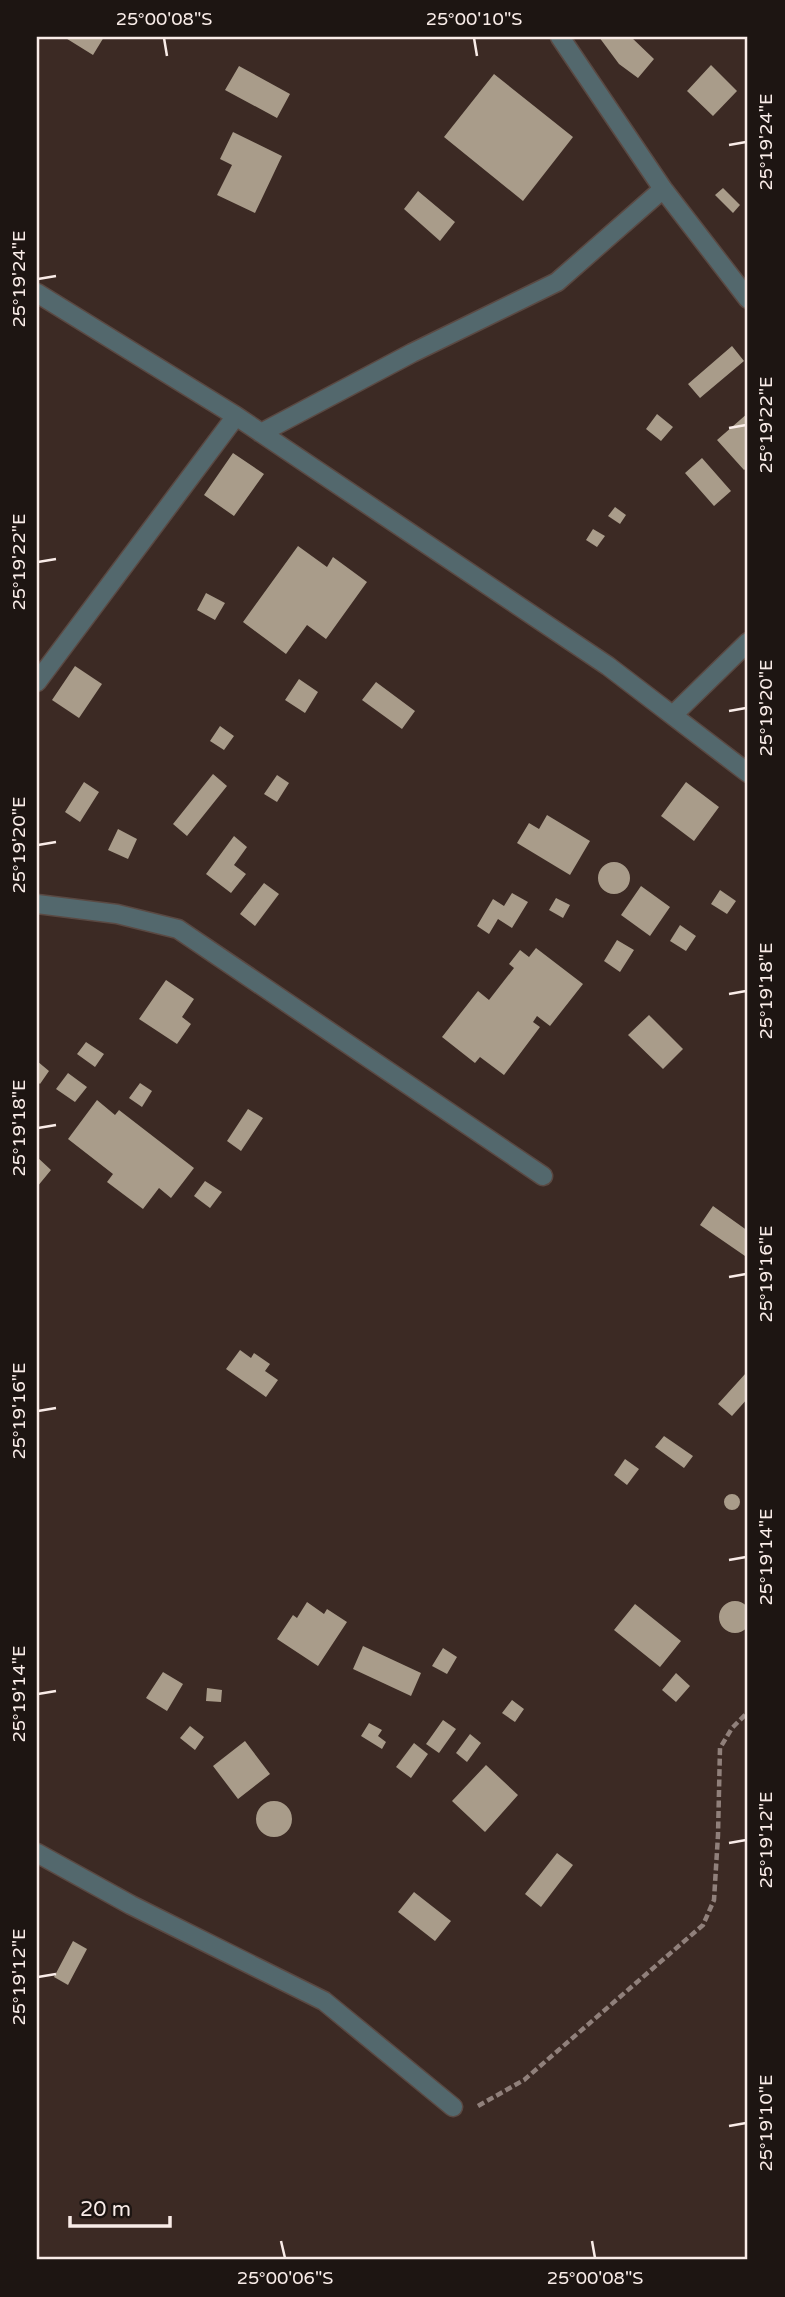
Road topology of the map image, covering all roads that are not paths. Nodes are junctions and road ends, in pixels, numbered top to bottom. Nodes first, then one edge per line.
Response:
1 (560, 37) edge
2 (663, 189) junction
3 (37, 293) edge
4 (748, 299) edge
5 (236, 416) junction
6 (261, 433) junction
7 (748, 642) edge
8 (37, 682) edge
9 (674, 714) junction
10 (748, 773) edge
11 (37, 904) edge
12 (543, 1176) dead end
13 (37, 1853) edge
14 (453, 2107) road end

1 - 2 street
2 - 4 street
2 - 6 street
3 - 5 street
5 - 6 street
5 - 8 street
6 - 9 street
7 - 9 street
9 - 10 street
11 - 12 street
13 - 14 street

